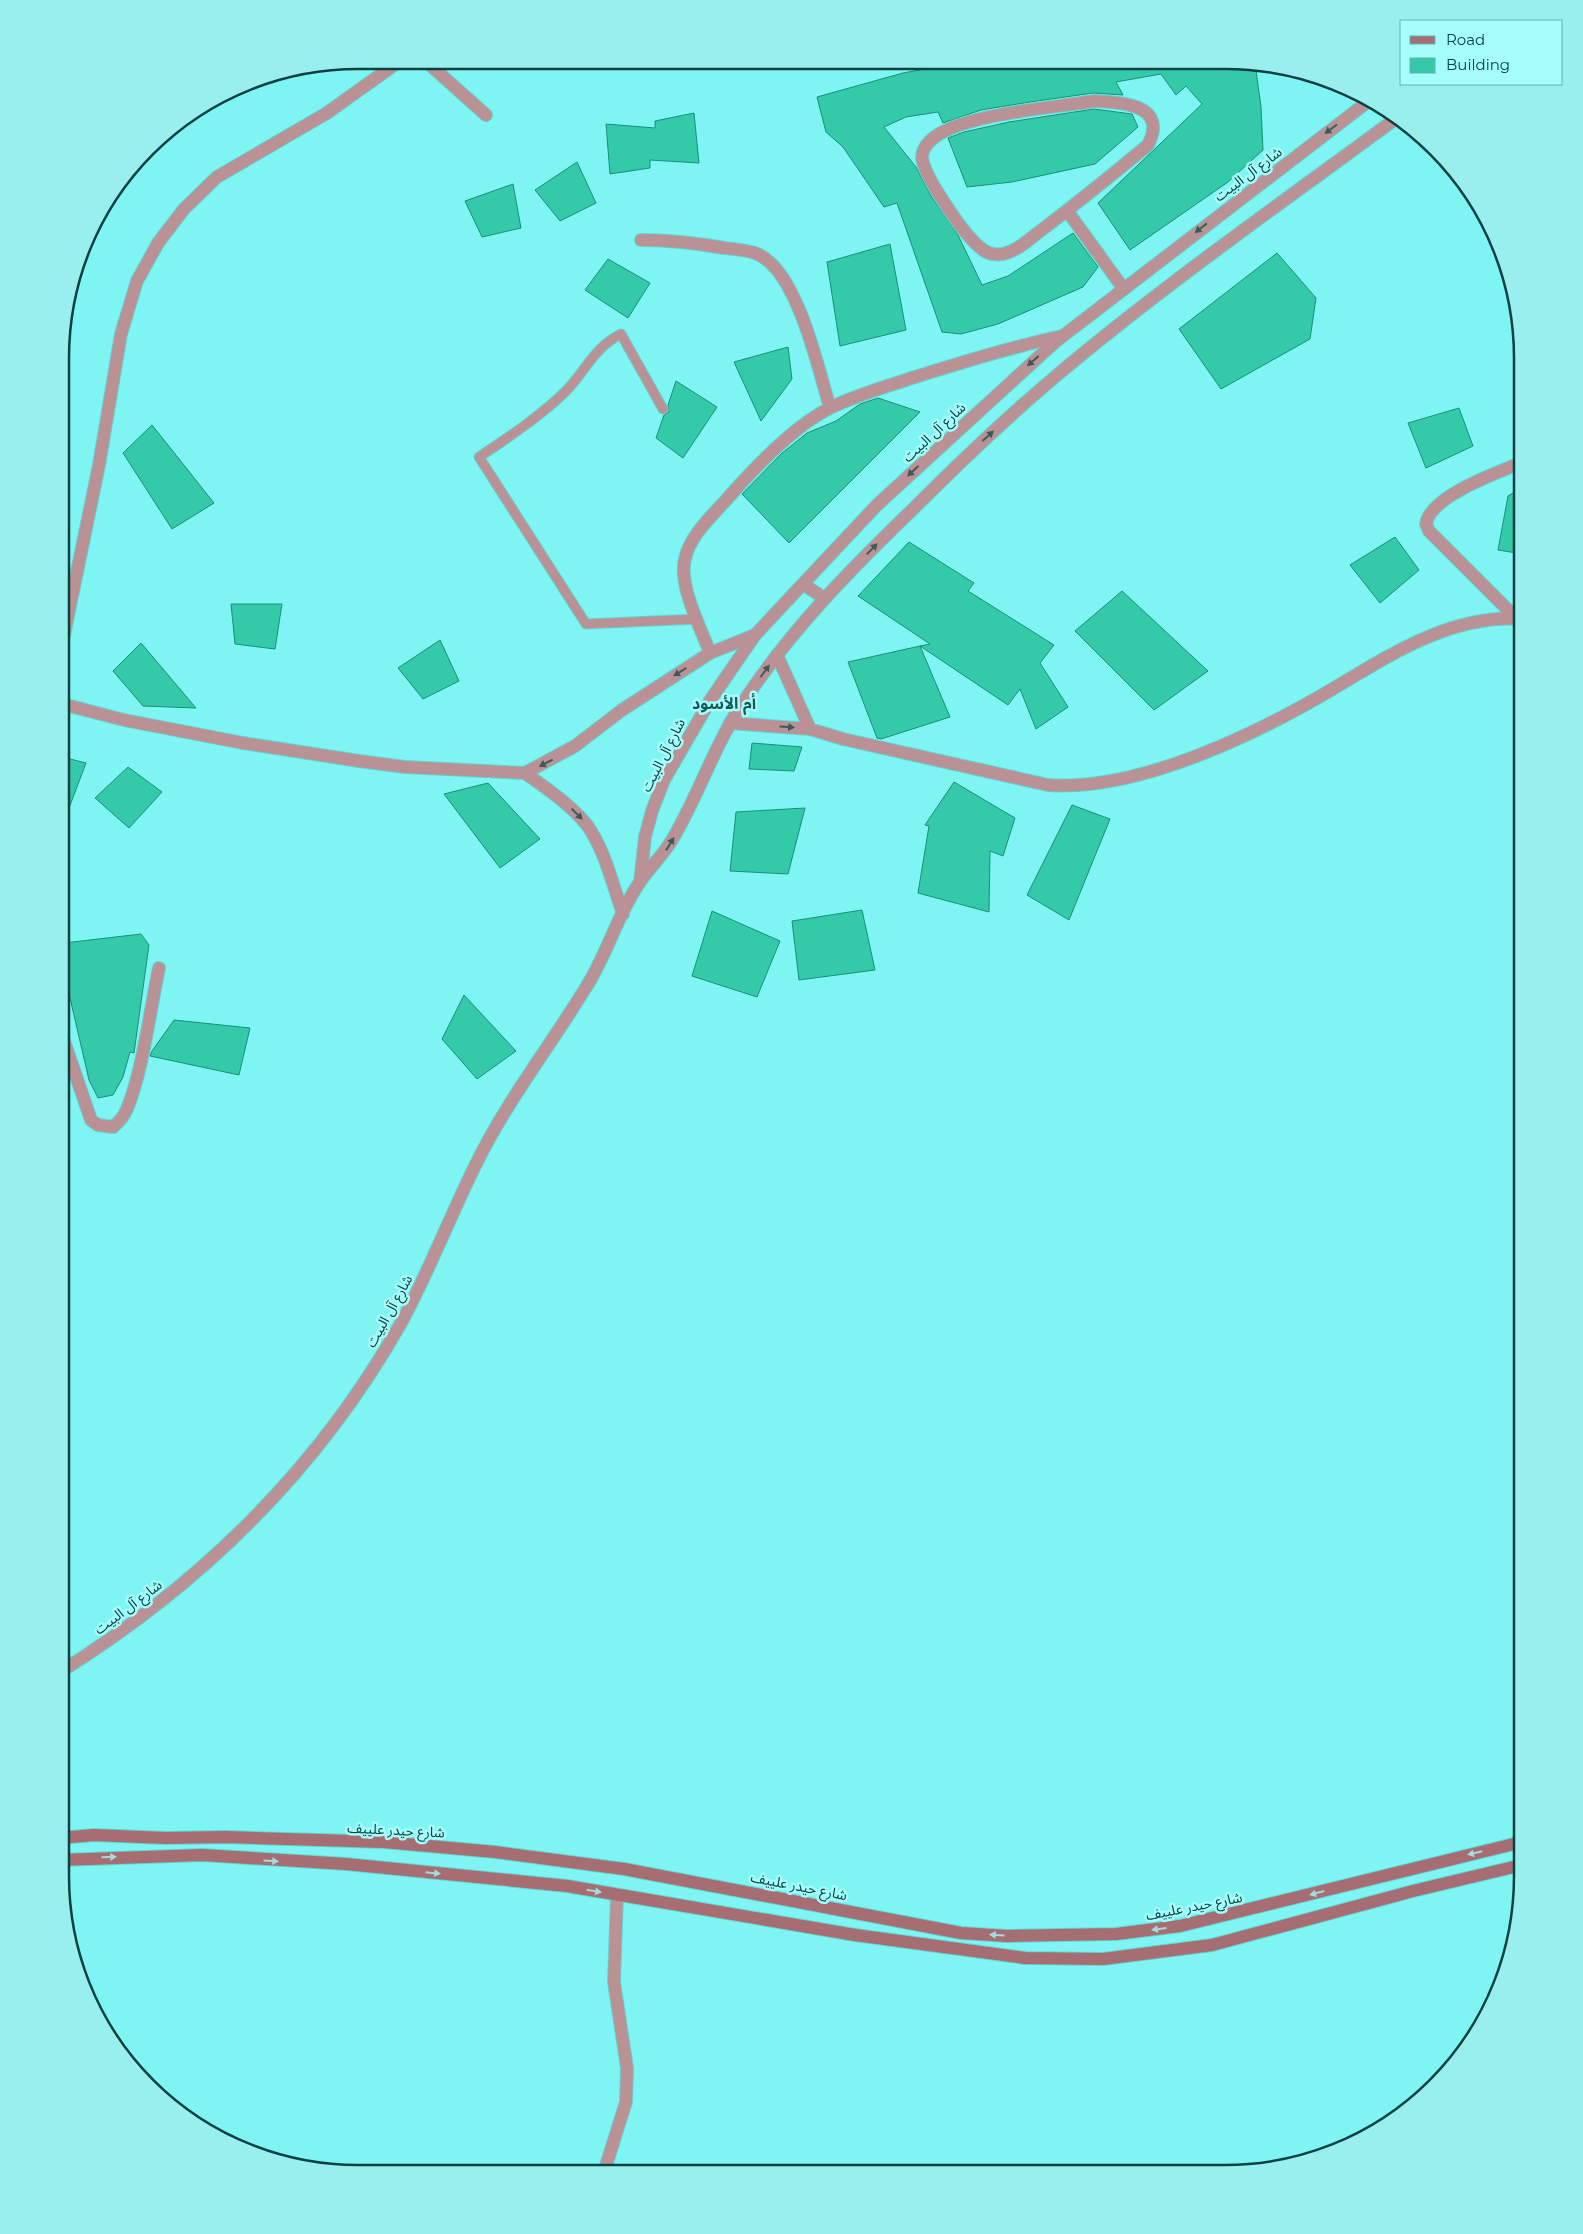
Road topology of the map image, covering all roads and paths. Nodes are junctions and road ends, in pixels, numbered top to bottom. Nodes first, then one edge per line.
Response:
1 (388, 69) edge
2 (435, 69) edge
3 (1364, 104) edge
4 (486, 115) dead end
5 (1392, 121) edge
6 (1068, 212) junction
7 (641, 240) dead end
8 (1123, 288) junction
9 (1062, 336) junction
10 (830, 408) junction
11 (663, 409) dead end
12 (1514, 466) edge
13 (803, 584) junction
14 (824, 598) junction
15 (69, 611) edge
16 (1514, 613) edge
17 (698, 619) junction
18 (1514, 619) edge
19 (755, 635) junction
20 (710, 653) junction
21 (777, 655) junction
22 (69, 706) edge
23 (730, 723) junction
24 (810, 728) junction
25 (525, 773) junction
26 (640, 882) junction
27 (623, 914) junction
28 (159, 968) dead end
29 (69, 1055) edge
30 (69, 1666) edge
31 (69, 1837) edge
32 (1514, 1844) edge
33 (69, 1859) edge
34 (1514, 1867) edge
35 (617, 1895) junction
36 (606, 2165) edge

1 - 15 street
2 - 4 street
3 -> 8 street, شارع آل البيت
14 -> 5 street, شارع آل البيت
6 - 6 street
6 - 8 street
7 - 10 street
8 - 9 street, شارع آل البيت
9 - 10 street
9 -> 13 street, شارع آل البيت
10 - 17 street
11 - 17 lane
12 - 16 street
13 - 14 street
13 - 19 street, شارع آل البيت
14 - 21 street, شارع آل البيت
17 - 20 street
18 - 24 street
19 - 20 street
19 - 26 street, شارع آل البيت
20 -> 25 street
23 -> 21 street, شارع آل البيت
21 - 24 street
22 - 25 street
23 -> 24 street
26 -> 23 street, شارع آل البيت
25 -> 27 street
26 - 27 street, شارع آل البيت
27 - 30 street, شارع آل البيت
28 - 29 street
32 -> 31 main road, شارع حيدر علييف
33 -> 35 main road
34 - 35 main road
35 - 36 street

